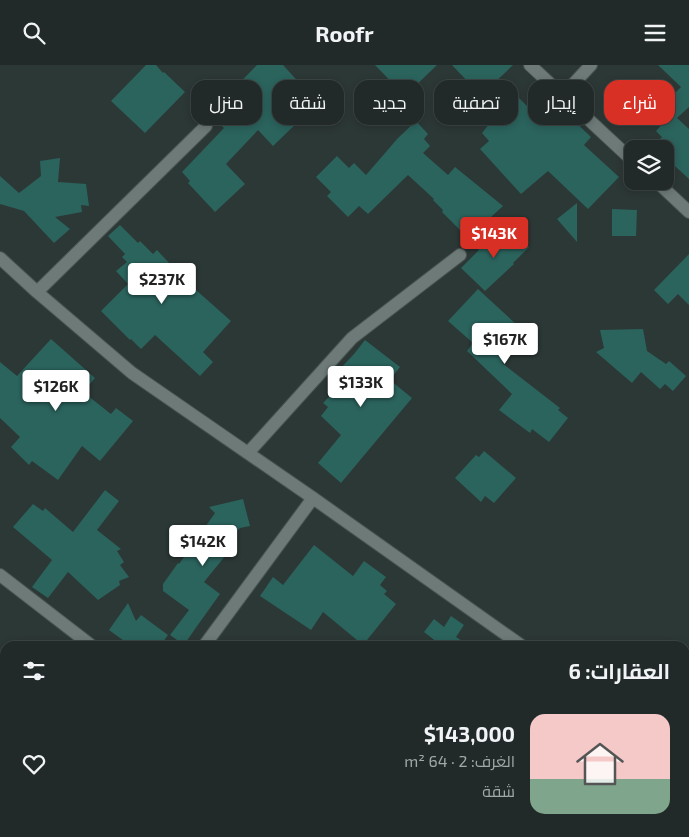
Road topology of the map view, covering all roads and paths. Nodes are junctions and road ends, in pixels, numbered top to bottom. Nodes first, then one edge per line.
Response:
1 (530, 65) edge
2 (591, 65) edge
3 (546, 80) edge
4 (577, 80) edge
5 (594, 124) edge
6 (206, 127) dead end
7 (624, 152) edge
8 (666, 190) edge
9 (689, 212) edge
10 (460, 255) dead end
11 (0, 258) edge
12 (37, 292) junction
13 (248, 453) junction
14 (313, 498) junction
15 (0, 575) edge
16 (86, 641) edge
17 (208, 641) edge
18 (515, 641) edge

1 - 3 street
2 - 4 street
5 - 7 street
6 - 12 street
8 - 9 street
10 - 13 street
11 - 12 street
12 - 13 street
13 - 14 street
14 - 17 street
14 - 18 street
15 - 16 street

